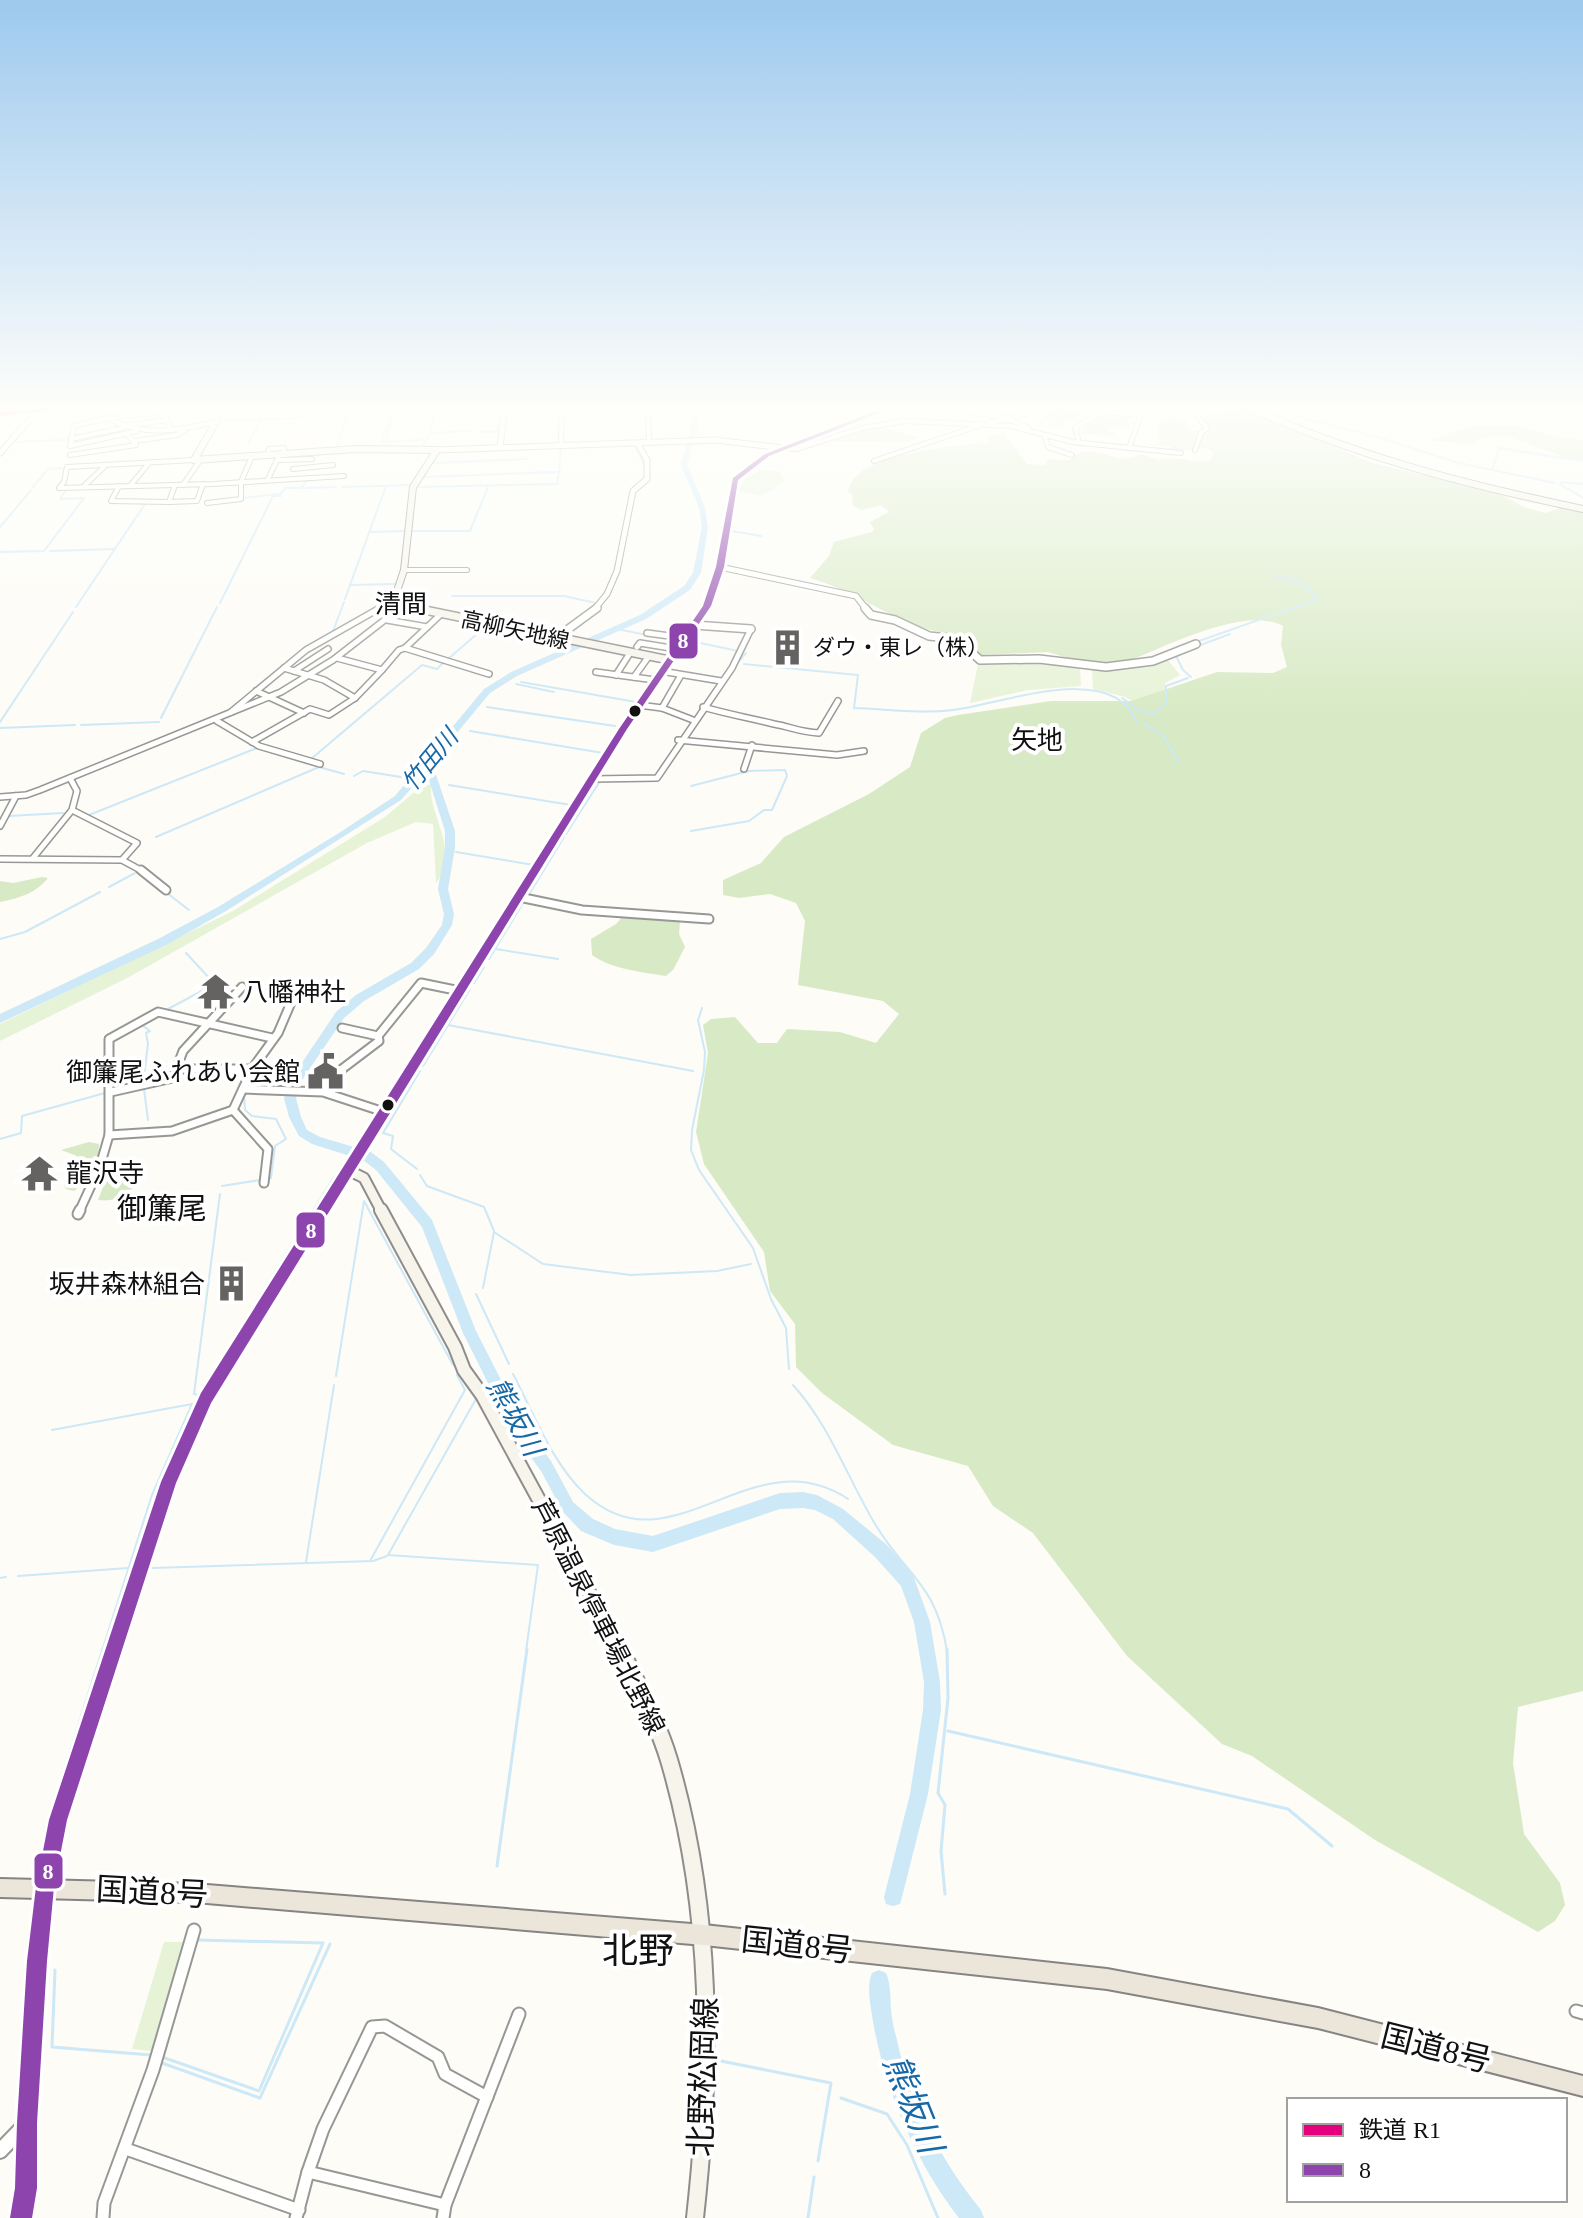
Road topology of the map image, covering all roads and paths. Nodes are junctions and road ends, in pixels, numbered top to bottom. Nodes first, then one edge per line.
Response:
1 (411, 510) edge
2 (629, 510) edge
3 (730, 510) edge
4 (720, 567) junction
5 (404, 570) junction
6 (467, 570) dead end
7 (394, 600) junction
8 (404, 605) junction
9 (440, 615) junction
10 (387, 620) junction
11 (694, 625) junction
12 (427, 627) junction
13 (751, 629) joint
14 (647, 633) dead end
15 (685, 638) junction
16 (559, 639) junction
17 (1196, 644) dead end
18 (315, 645) junction
19 (637, 647) dead end
20 (405, 648) junction
21 (328, 649) junction
22 (677, 649) junction
23 (630, 653) junction
24 (339, 656) junction
25 (649, 656) junction
26 (669, 660) junction
27 (284, 668) junction
28 (382, 670) junction
29 (294, 671) junction
30 (661, 671) junction
31 (596, 672) dead end
32 (489, 674) dead end
33 (616, 675) junction
34 (681, 675) junction
35 (310, 676) junction
36 (634, 677) junction
37 (655, 680) junction
38 (721, 681) junction
39 (256, 691) junction
40 (272, 697) junction
41 (355, 698) junction
42 (838, 701) dead end
43 (639, 705) junction
44 (703, 707) junction
45 (662, 708) junction
46 (304, 713) junction
47 (220, 720) junction
48 (693, 720) junction
49 (801, 733) junction
50 (678, 740) junction
51 (252, 742) junction
52 (752, 745) junction
53 (797, 749) junction
54 (864, 751) dead end
55 (320, 764) dead end
56 (744, 769) dead end
57 (70, 778) junction
58 (593, 779) junction
59 (16, 796) junction
60 (0, 797) edge
61 (72, 810) junction
62 (0, 826) edge
63 (33, 858) junction
64 (0, 859) edge
65 (122, 860) junction
66 (166, 890) dead end
67 (519, 897) junction
68 (709, 919) dead end
69 (242, 987) dead end
70 (296, 991) dead end
71 (460, 991) junction
72 (207, 1022) junction
73 (342, 1028) dead end
74 (378, 1036) junction
75 (272, 1038) junction
76 (177, 1069) junction
77 (252, 1069) junction
78 (243, 1089) junction
79 (313, 1091) junction
80 (111, 1092) junction
81 (233, 1110) junction
82 (384, 1112) junction
83 (109, 1135) junction
84 (348, 1170) junction
85 (264, 1183) dead end
86 (78, 1214) dead end
87 (45, 1887) junction
88 (0, 1888) edge
89 (194, 1930) dead end
90 (704, 1935) junction
91 (519, 2014) dead end
92 (1583, 2086) edge
93 (487, 2097) junction
94 (27, 2123) junction
95 (126, 2149) junction
96 (0, 2151) edge
97 (308, 2172) junction
98 (444, 2211) edge
99 (298, 2214) edge
100 (21, 2218) edge
101 (103, 2218) edge
102 (695, 2218) edge

1 - 5 main road
2 - 16 street
3 - 4 main road
4 - 11 main road
4 - 17 street
5 - 6 street
5 - 7 main road
7 - 8 main road, 高柳矢地線
7 - 18 street
8 - 9 main road, 高柳矢地線
8 - 10 street
9 - 12 street
9 - 16 main road, 高柳矢地線
10 - 12 street
10 - 24 street
11 - 13 street
11 - 15 main road
12 - 20 street
13 - 38 street
14 - 15 street
15 - 22 main road
16 - 23 main road, 高柳矢地線
18 - 21 street
18 - 27 street
19 - 22 street
20 - 28 street
20 - 32 street
21 - 24 street
21 - 29 street
22 - 26 main road
23 - 25 main road, 高柳矢地線
23 - 33 street
24 - 28 street
24 - 35 street
25 - 26 main road, 高柳矢地線
25 - 36 street
26 - 30 main road
27 - 29 street
27 - 39 street
28 - 41 street
29 - 35 street
30 - 34 street
30 - 37 main road
31 - 33 street
33 - 36 street
34 - 38 street
34 - 45 street
35 - 40 street
35 - 41 street
36 - 37 street
37 - 43 main road
38 - 44 street
39 - 40 street
39 - 47 street
40 - 46 street
40 - 47 street
41 - 46 street
42 - 49 street
43 - 45 street
43 - 58 main road
44 - 48 street
44 - 49 street
45 - 48 street
46 - 51 street
47 - 51 street
47 - 57 street
48 - 50 street
49 - 53 street
50 - 52 street
50 - 58 street
51 - 55 street
52 - 53 street
52 - 56 street
53 - 54 street
57 - 59 street
57 - 61 street
58 - 67 main road
59 - 60 street
59 - 62 street
61 - 63 street
61 - 65 street
63 - 64 street
63 - 65 street
65 - 66 street
67 - 68 street
67 - 71 main road
69 - 72 street
70 - 75 street
71 - 74 street
71 - 82 main road
72 - 75 street
72 - 76 street
72 - 80 street
73 - 74 street
74 - 79 street
75 - 77 street
76 - 77 street
76 - 80 street
77 - 78 street
78 - 79 street
78 - 81 street
79 - 82 street
80 - 83 street
81 - 83 street
81 - 85 street
82 - 84 main road
83 - 86 street
84 - 87 street
84 - 90 main road, 芦原温泉停車場北野線
87 - 88 highway, 国道8号
87 - 90 highway, 国道8号
87 - 94 street
89 - 95 street
90 - 92 highway, 国道8号
90 - 102 main road, 北野松岡線
91 - 93 street
93 - 97 street
93 - 98 street
94 - 96 street
94 - 100 street
95 - 99 street
95 - 101 street
97 - 98 street
97 - 99 street

